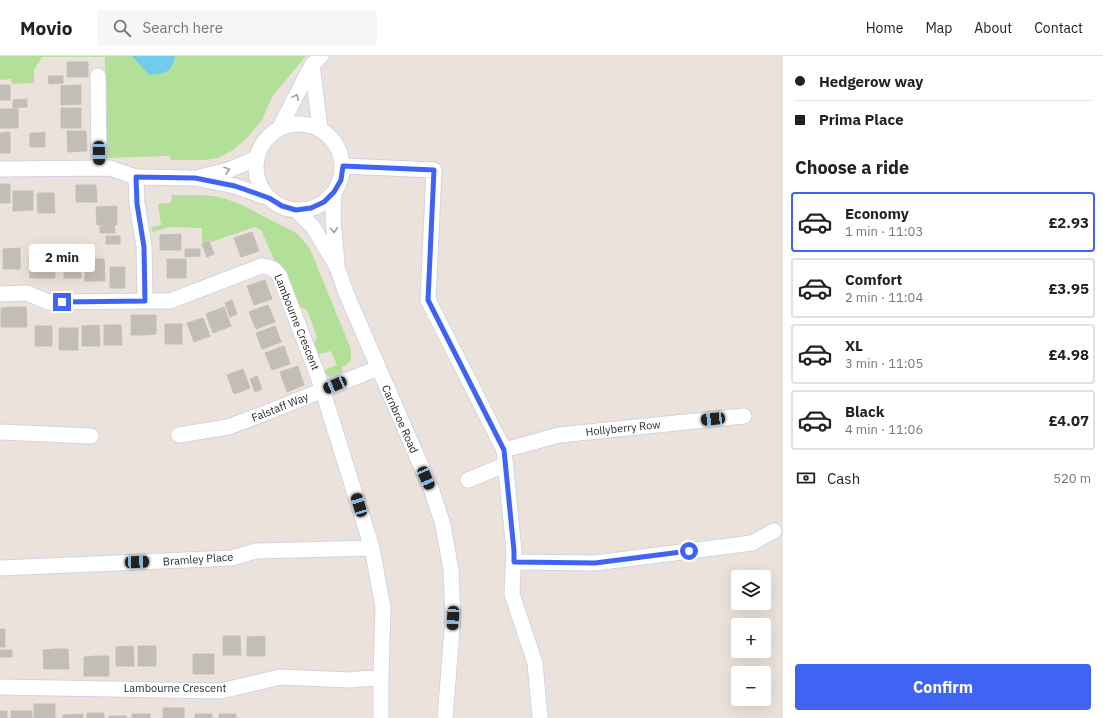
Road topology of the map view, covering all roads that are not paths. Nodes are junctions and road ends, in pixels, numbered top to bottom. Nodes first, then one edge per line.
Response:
1 (317, 60) edge
2 (98, 76) dead end
3 (279, 129) junction
4 (320, 129) junction
5 (257, 158) junction
6 (343, 166) junction
7 (99, 168) junction
8 (0, 169) edge
9 (136, 177) junction
10 (195, 178) junction
11 (334, 192) junction
12 (269, 198) junction
13 (296, 210) junction
14 (337, 267) junction
15 (0, 294) edge
16 (145, 301) junction
17 (378, 368) junction
18 (323, 390) junction
19 (744, 416) dead end
20 (0, 432) edge
21 (179, 435) dead end
22 (91, 436) dead end
23 (504, 450) junction
24 (505, 465) junction
25 (468, 480) dead end
26 (774, 531) dead end
27 (372, 548) junction
28 (514, 557) junction
29 (0, 568) edge
30 (381, 677) junction
31 (0, 687) edge
32 (381, 718) edge
33 (445, 718) edge
34 (540, 718) edge

3 -> 1 street
1 - 4 street
2 - 7 street
3 - 4 street
3 - 5 street
4 - 6 street
10 -> 5 street
5 - 12 street
6 - 11 street, Carnbroe Road
6 - 23 street
7 - 8 street
7 - 9 street
9 - 10 street
9 - 16 street
10 - 12 street
11 - 13 street, Carnbroe Road
11 -> 14 street, Carnbroe Road
12 - 13 street, Carnbroe Road
13 - 14 street, Carnbroe Road
14 - 17 street, Carnbroe Road
15 - 16 street
16 - 18 street, Lambourne Crescent
17 - 18 street, Falstaff Way
17 - 33 street, Carnbroe Road
18 - 21 street, Falstaff Way
18 - 27 street, Lambourne Crescent
19 - 23 street, Hollyberry Row
20 - 22 street
23 - 24 street
24 - 25 street
24 - 28 street
26 - 28 street
27 - 29 street, Bramley Place
27 - 30 street, Lambourne Crescent
28 - 34 street
30 - 31 street, Lambourne Crescent
30 - 32 street

